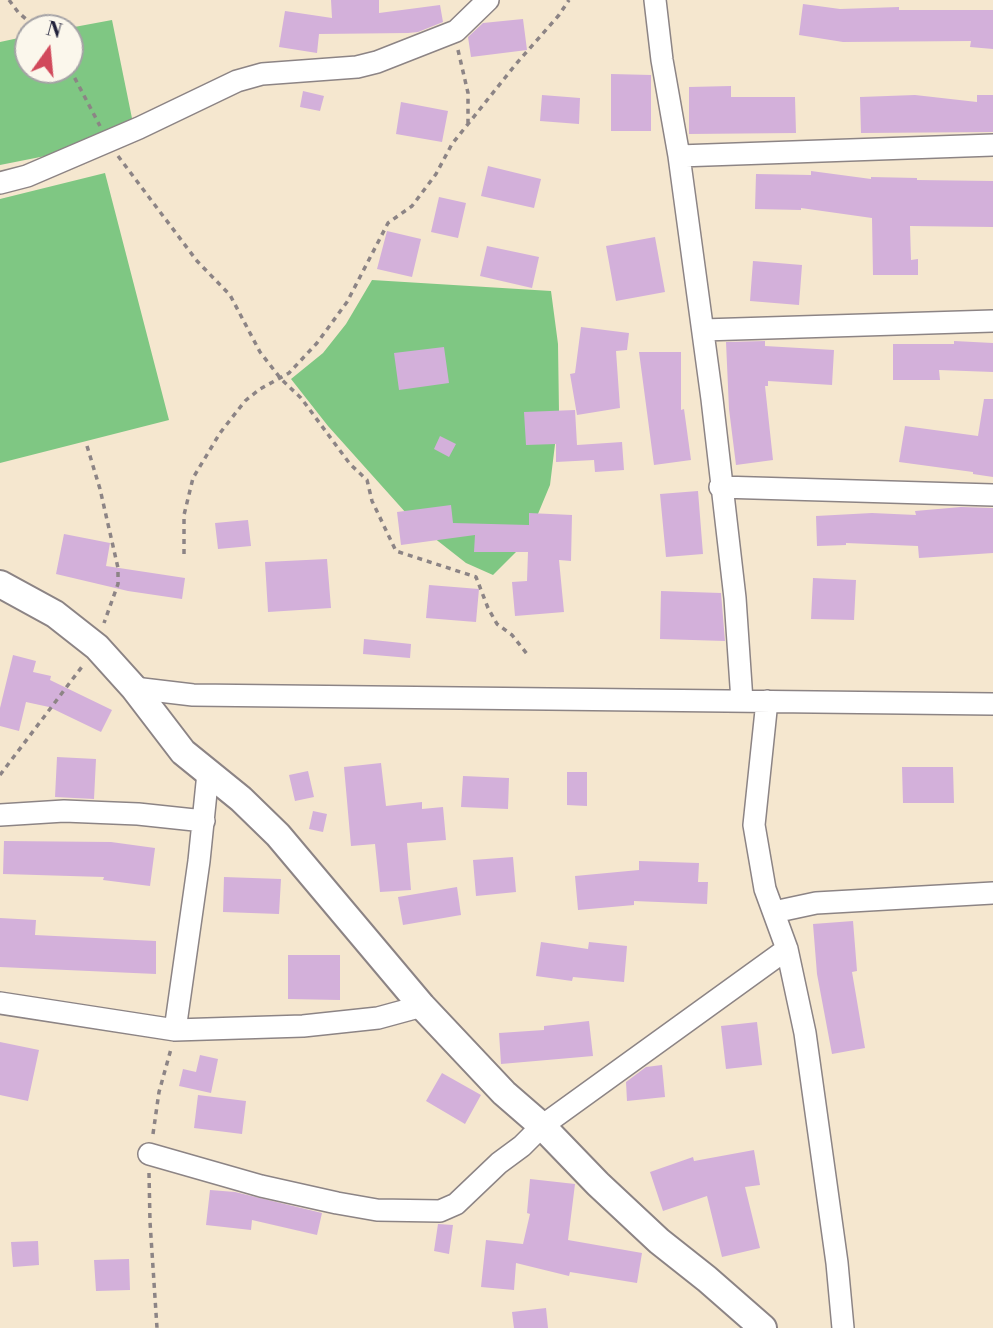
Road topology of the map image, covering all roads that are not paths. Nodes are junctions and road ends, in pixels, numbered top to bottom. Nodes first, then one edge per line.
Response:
1 (488, 0) edge
2 (654, 0) edge
3 (993, 145) edge
4 (679, 156) junction
5 (0, 183) edge
6 (993, 321) edge
7 (703, 330) junction
8 (720, 487) junction
9 (993, 495) edge
10 (0, 584) edge
11 (134, 688) junction
12 (742, 701) junction
13 (767, 701) junction
14 (993, 704) edge
15 (208, 773) junction
16 (0, 815) edge
17 (204, 821) junction
18 (993, 893) edge
19 (774, 912) junction
20 (787, 948) junction
21 (0, 1003) edge
22 (422, 1006) junction
23 (175, 1030) junction
24 (542, 1126) junction
25 (149, 1154) dead end
26 (762, 1328) edge
27 (843, 1328) edge

1 - 5 street
2 - 4 street
3 - 4 street
4 - 7 street
6 - 7 street
7 - 8 street
8 - 9 street
8 - 12 street
10 - 11 street
11 - 12 street
11 - 15 street
12 - 13 street
13 - 14 street
13 - 19 street
15 - 17 street
15 - 22 street
16 - 17 street
17 - 23 street
18 - 19 street
19 - 20 street
20 - 24 street
20 - 27 street
21 - 23 street
22 - 23 street
22 - 24 street
24 - 25 street
24 - 26 street

